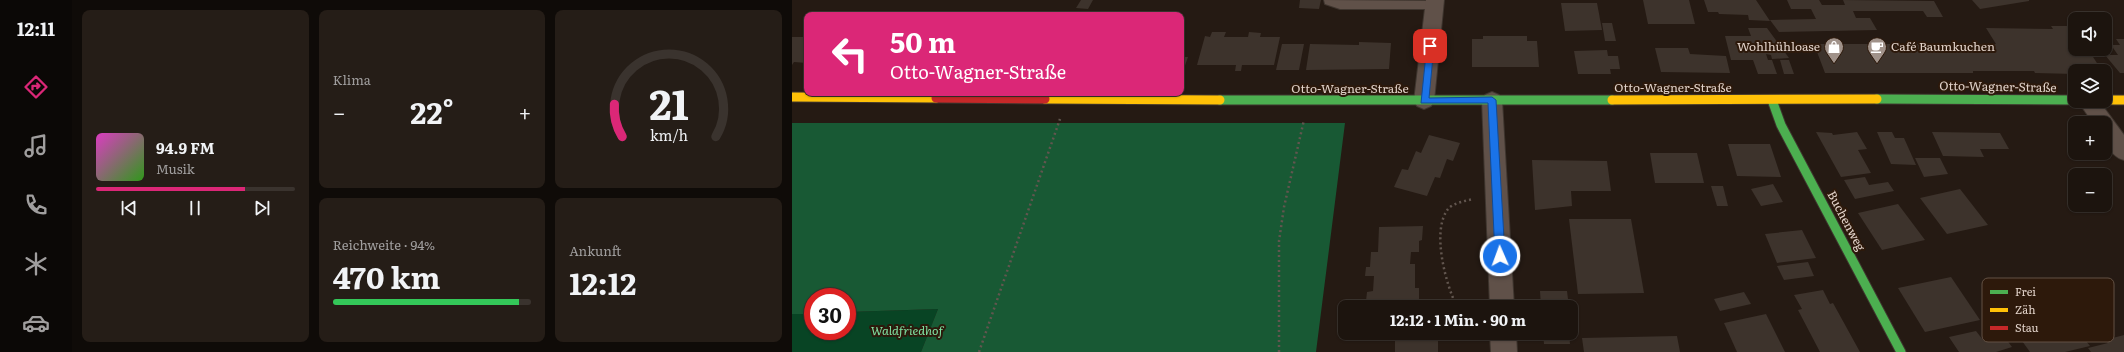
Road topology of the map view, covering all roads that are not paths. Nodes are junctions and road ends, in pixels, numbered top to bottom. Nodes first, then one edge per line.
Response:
1 (1329, 2) dead end
2 (1435, 3) edge
3 (792, 97) edge
4 (1492, 100) junction
5 (1772, 100) junction
6 (2068, 100) edge
7 (2112, 100) edge
8 (2124, 100) edge
9 (1424, 101) junction
10 (2112, 135) edge
11 (2124, 152) edge
12 (1502, 300) edge
13 (1503, 340) edge
14 (1504, 352) edge
15 (1901, 352) edge

1 - 2 lane
2 - 9 street
3 - 9 street, Otto-Wagner-Straße
4 - 5 street, Otto-Wagner-Straße
4 - 9 street, Otto-Wagner-Straße
4 - 12 street
5 - 6 street, Otto-Wagner-Straße
5 - 15 street, Buchenweg
7 - 8 street
10 - 11 street
13 - 14 street

